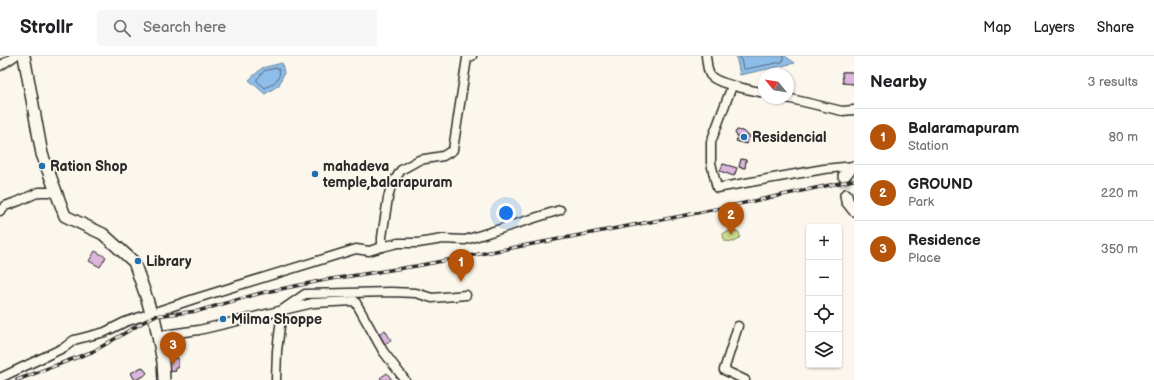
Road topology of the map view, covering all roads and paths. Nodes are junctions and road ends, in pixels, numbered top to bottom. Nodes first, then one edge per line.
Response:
1 (14, 56) edge
2 (24, 56) edge
3 (472, 56) edge
4 (706, 56) edge
5 (0, 66) edge
6 (732, 86) junction
7 (758, 92) edge
8 (794, 100) edge
9 (854, 110) edge
10 (854, 166) edge
11 (844, 176) dead end
12 (56, 192) junction
13 (846, 195) tunnel mouth
14 (560, 210) dead end
15 (854, 210) edge
16 (0, 211) edge
17 (382, 247) junction
18 (466, 295) dead end
19 (282, 310) junction
20 (151, 313) junction
21 (738, 326) dead end
22 (157, 337) junction
23 (0, 378) edge
24 (164, 380) edge
25 (276, 380) edge
26 (405, 380) edge
27 (745, 380) edge

1 - 5 street
2 - 12 main road
3 - 17 street
4 - 6 street
6 - 7 street
6 - 10 street
8 - 9 street
10 - 11 main road
12 - 16 street
12 - 20 main road
13 - 15 main road
14 - 17 street
17 - 20 street
18 - 19 street
19 - 22 street
19 - 25 street
19 - 26 street
20 - 22 main road
20 - 23 street
21 - 27 street
22 - 24 main road

